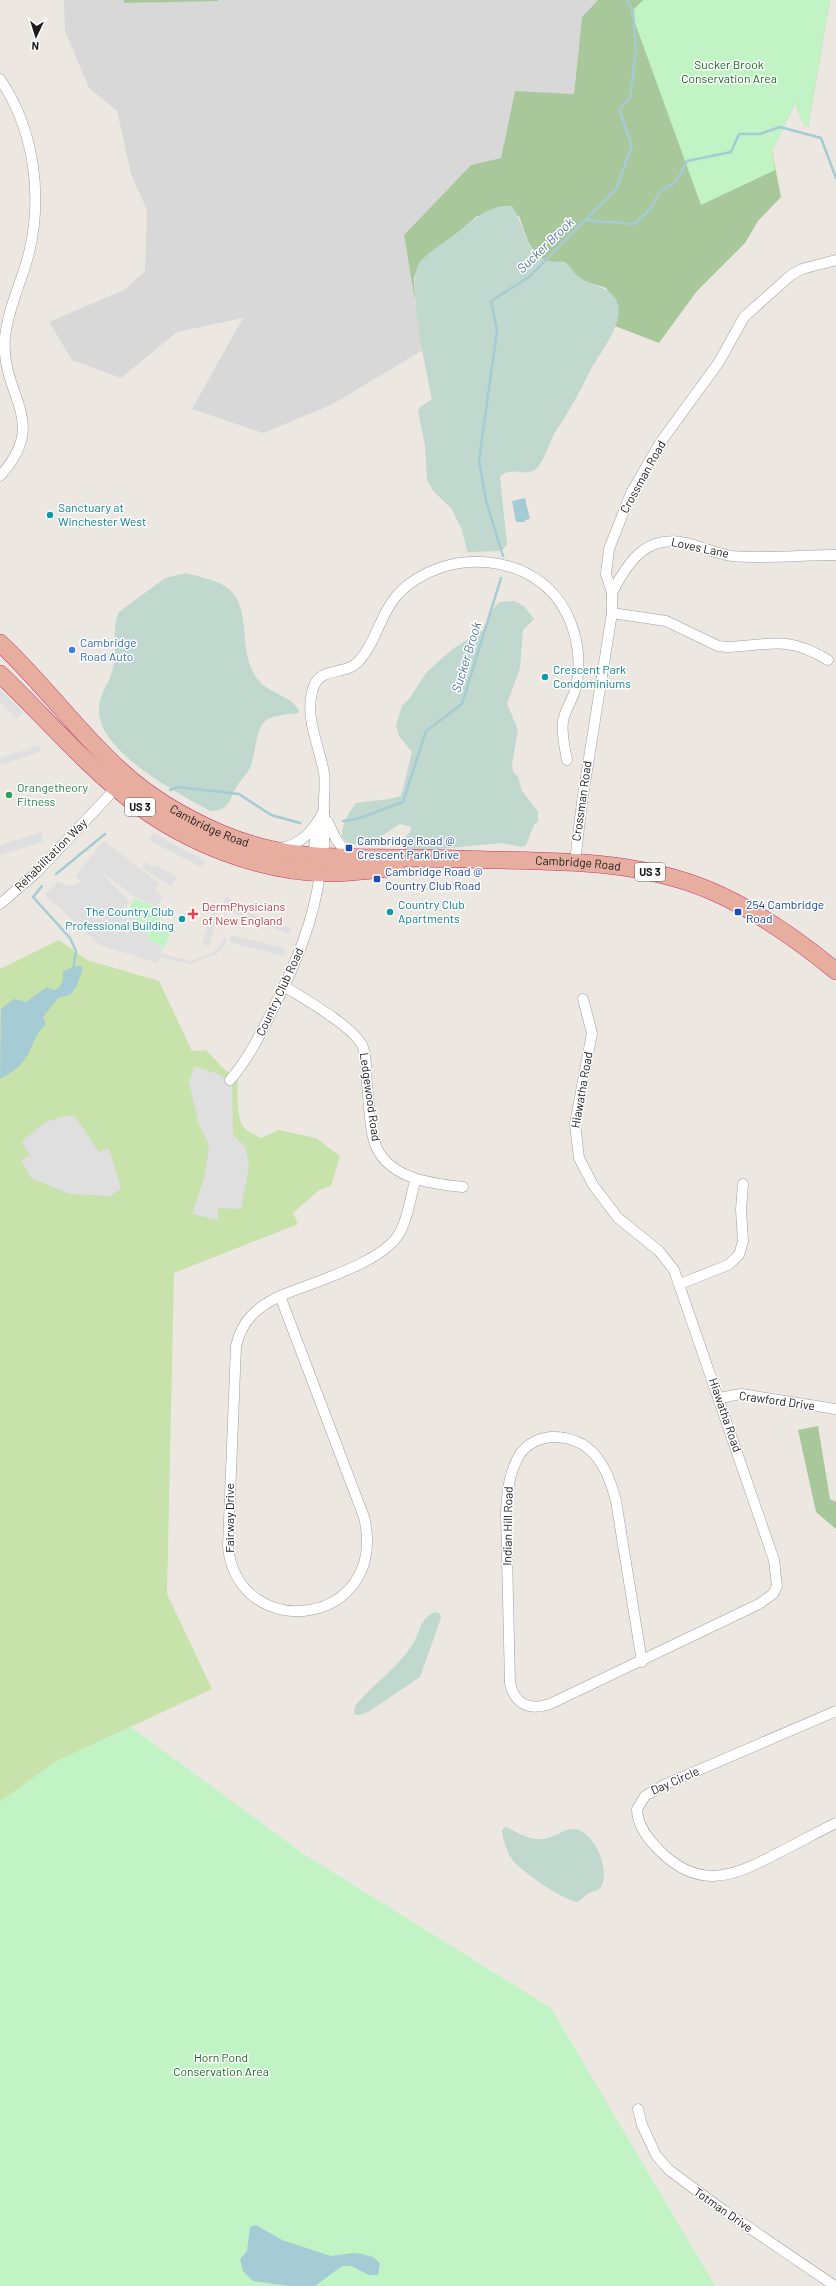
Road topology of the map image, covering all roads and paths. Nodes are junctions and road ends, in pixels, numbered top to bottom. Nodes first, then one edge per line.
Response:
1 (0, 79) edge
2 (836, 260) edge
3 (4, 325) edge
4 (0, 476) edge
5 (836, 555) edge
6 (612, 593) junction
7 (612, 613) junction
8 (0, 643) edge
9 (828, 660) dead end
10 (0, 674) edge
11 (51, 697) junction
12 (37, 710) junction
13 (567, 760) dead end
14 (117, 788) junction
15 (324, 811) junction
16 (318, 822) junction
17 (253, 845) junction
18 (364, 858) junction
19 (438, 859) junction
20 (575, 862) junction
21 (319, 863) junction
22 (0, 904) edge
23 (836, 971) edge
24 (284, 986) junction
25 (583, 999) dead end
26 (230, 1080) dead end
27 (416, 1179) junction
28 (743, 1184) dead end
29 (463, 1187) dead end
30 (680, 1284) junction
31 (280, 1296) junction
32 (718, 1398) junction
33 (836, 1409) edge
34 (642, 1662) junction
35 (523, 1704) joint
36 (836, 1711) edge
37 (836, 1822) edge
38 (638, 2109) dead end
39 (835, 2286) edge

1 - 3 street
2 - 6 street, Crossman Road
3 - 4 street
5 - 6 street, Loves Lane
6 - 7 street, Crossman Road
7 - 9 street
7 - 20 street, Crossman Road
8 - 11 highway, Cambridge Road / US 3
10 - 12 highway, Cambridge Road / US 3
11 - 12 highway
11 - 17 highway, Cambridge Road / US 3
12 - 14 highway, Cambridge Road / US 3
13 - 15 street
14 - 21 highway, Cambridge Road / US 3
14 - 22 street, Rehabilitation Way
15 - 16 street
15 - 18 street
15 - 21 street
16 - 17 street
16 - 21 street
17 - 21 highway, Cambridge Road / US 3
18 - 19 highway, Cambridge Road / US 3
18 - 21 highway, Cambridge Road / US 3
19 - 20 highway, Cambridge Road / US 3
19 - 21 highway, Cambridge Road / US 3
20 - 23 highway, Cambridge Road / US 3
21 - 24 street, Country Club Road
24 - 26 street, Country Club Road
24 - 27 street, Ledgewood Road
25 - 30 street, Hiawatha Road
27 - 29 street, Ledgewood Road
27 - 31 street, Fairway Drive
28 - 30 street
30 - 32 street, Hiawatha Road
31 - 31 street, Fairway Drive
32 - 33 street, Crawford Drive
32 - 34 street, Hiawatha Road
34 - 35 street, Hiawatha Road
34 - 35 street, Indian Hill Road
36 - 37 street, Day Circle
38 - 39 street, Totman Drive

